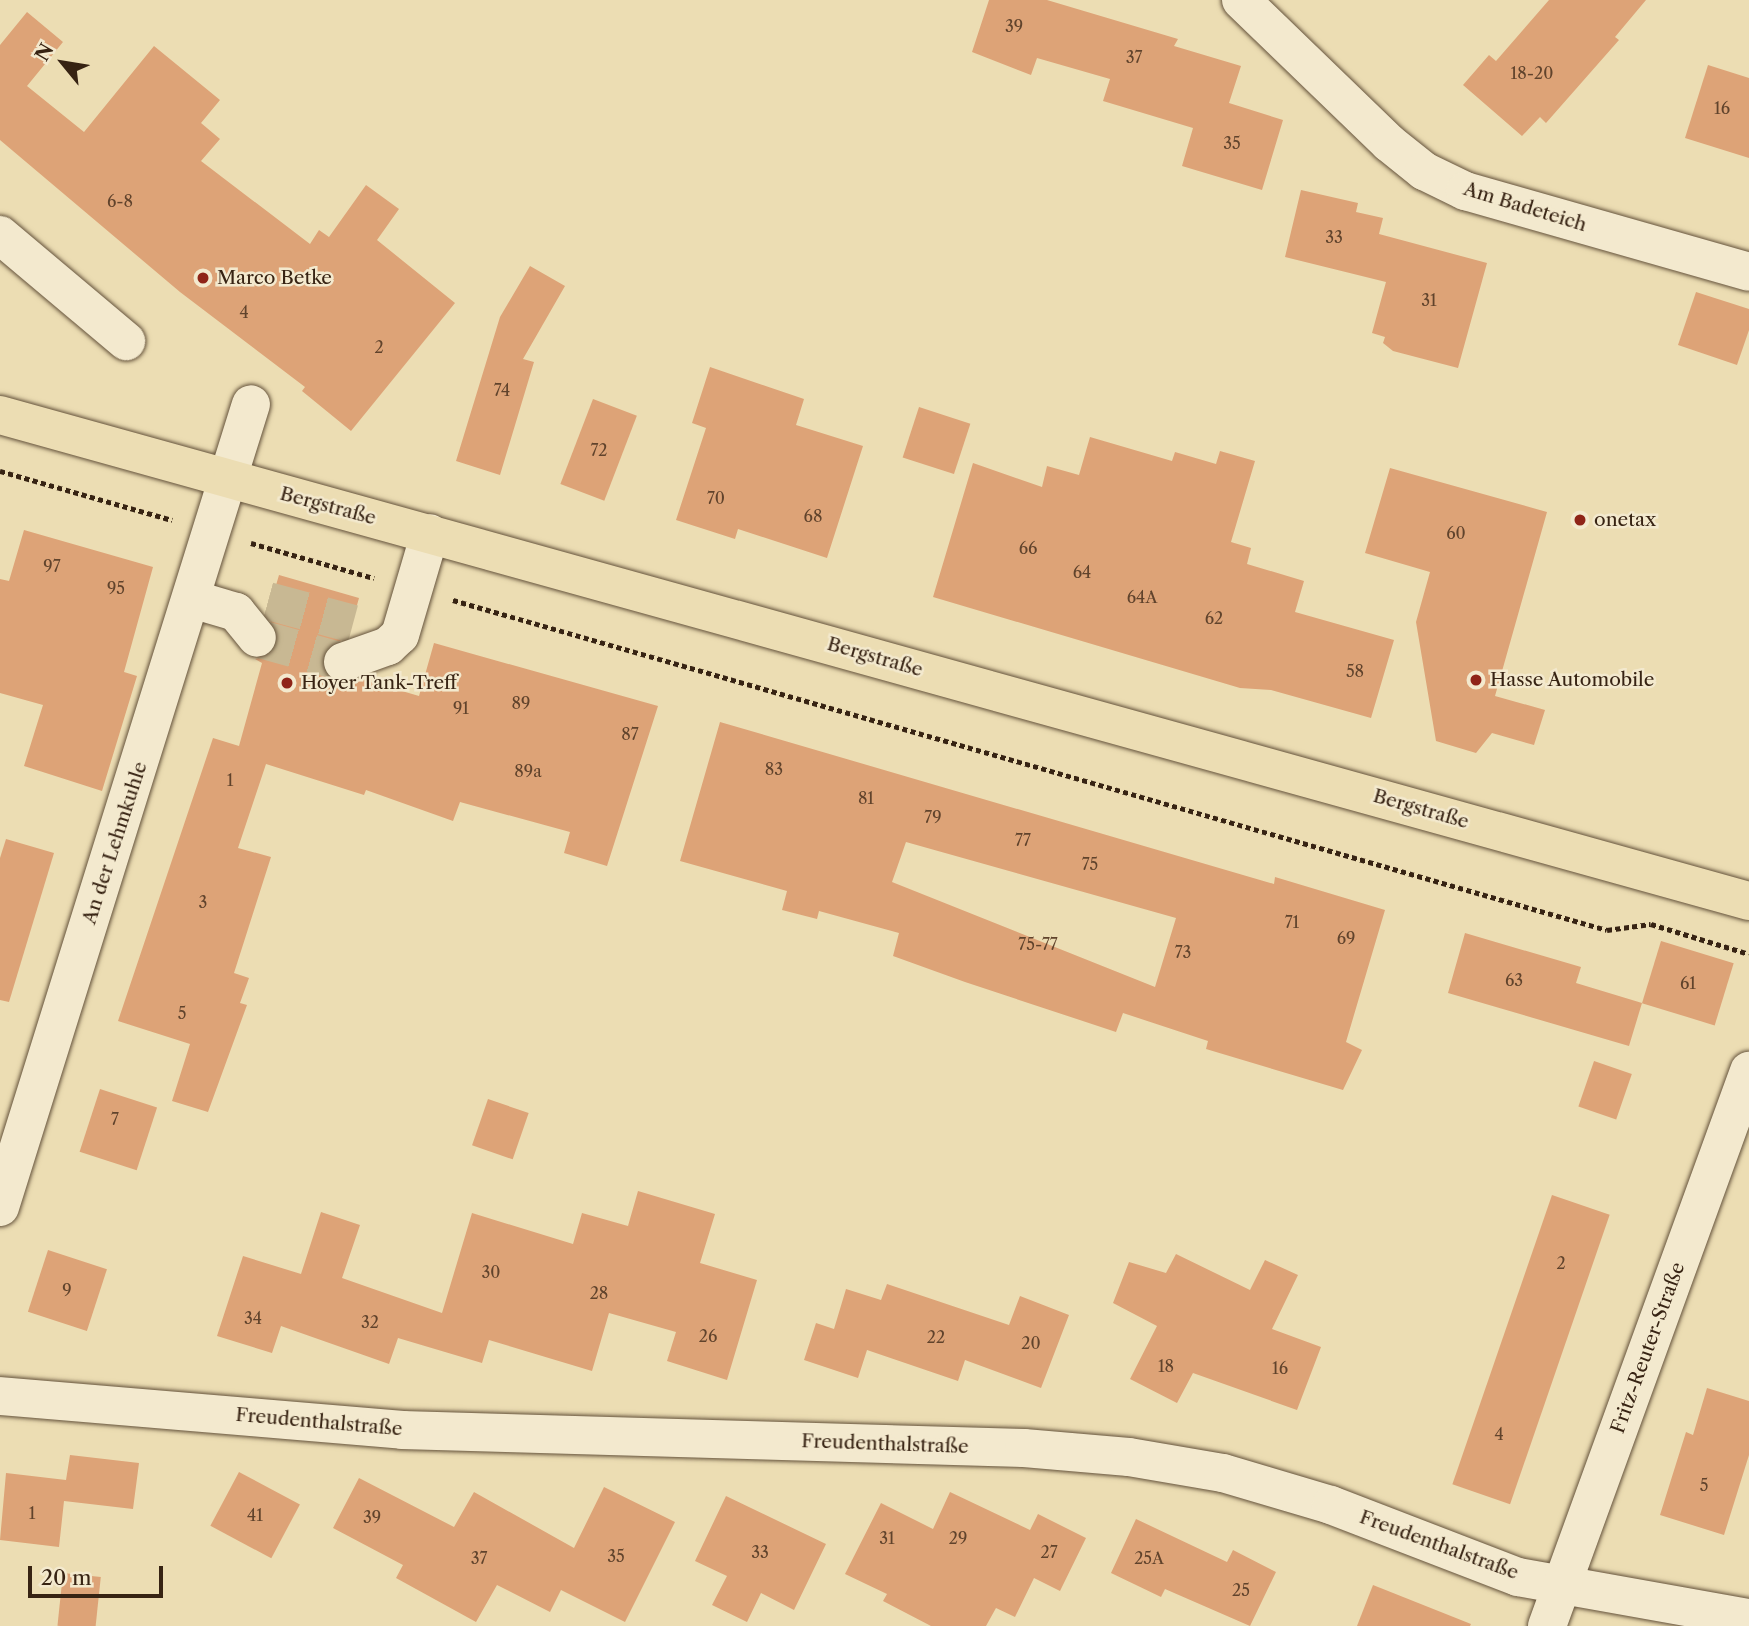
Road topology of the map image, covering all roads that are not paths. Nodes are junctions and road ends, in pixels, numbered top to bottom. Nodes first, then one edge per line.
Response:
1 (1241, 0) edge
2 (0, 235) edge
3 (1749, 272) edge
4 (126, 341) dead end
5 (251, 404) dead end
6 (0, 415) edge
7 (229, 478) junction
8 (429, 533) junction
9 (192, 599) junction
10 (253, 617) tunnel mouth
11 (357, 645) tunnel mouth
12 (1749, 901) edge
13 (1749, 1070) edge
14 (0, 1207) edge
15 (0, 1396) edge
16 (1562, 1584) junction
17 (1749, 1618) edge
18 (1546, 1626) edge

1 - 3 street, Am Badeteich
2 - 4 street
5 - 7 street, An der Lehmkuhle
6 - 7 main road, Bergstraße
7 - 8 main road, Bergstraße
7 - 9 street, An der Lehmkuhle
8 - 11 street
8 - 12 main road, Bergstraße
9 - 10 street
9 - 14 street, An der Lehmkuhle
13 - 16 street, Fritz-Reuter-Straße
15 - 16 street, Freudenthalstraße
16 - 17 street, Freudenthalstraße
16 - 18 street, Fritz-Reuter-Straße

